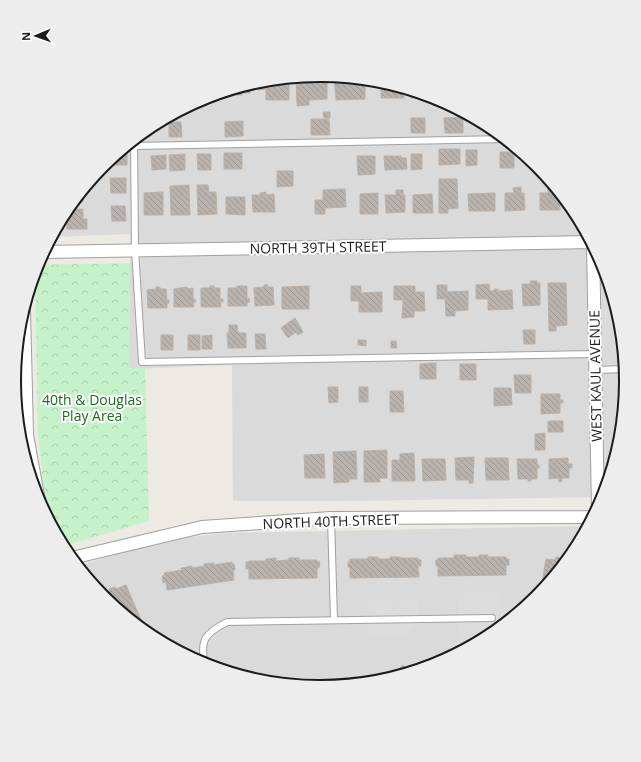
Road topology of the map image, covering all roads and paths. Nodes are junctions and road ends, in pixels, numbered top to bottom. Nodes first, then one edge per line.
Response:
1 (499, 140) edge
2 (138, 143) edge
3 (134, 146) edge
4 (586, 243) edge
5 (135, 250) junction
6 (51, 252) edge
7 (592, 256) edge
8 (595, 354) junction
9 (22, 368) edge
10 (619, 369) edge
11 (595, 370) junction
12 (32, 461) edge
13 (598, 494) edge
14 (587, 517) edge
15 (331, 518) junction
16 (78, 557) edge
17 (492, 618) dead end
18 (334, 620) junction
19 (203, 657) edge

1 - 2 lane
3 - 5 lane
4 - 5 street, NORTH 39TH STREET
5 - 6 street, NORTH 39TH STREET
5 - 8 lane
7 - 8 street, WEST KAUL AVENUE
8 - 11 street, WEST KAUL AVENUE
9 - 12 street
10 - 11 lane
11 - 13 street, WEST KAUL AVENUE
14 - 15 street, NORTH 40TH STREET
15 - 16 street, NORTH 40TH STREET
15 - 18 lane
17 - 18 lane
18 - 19 lane

